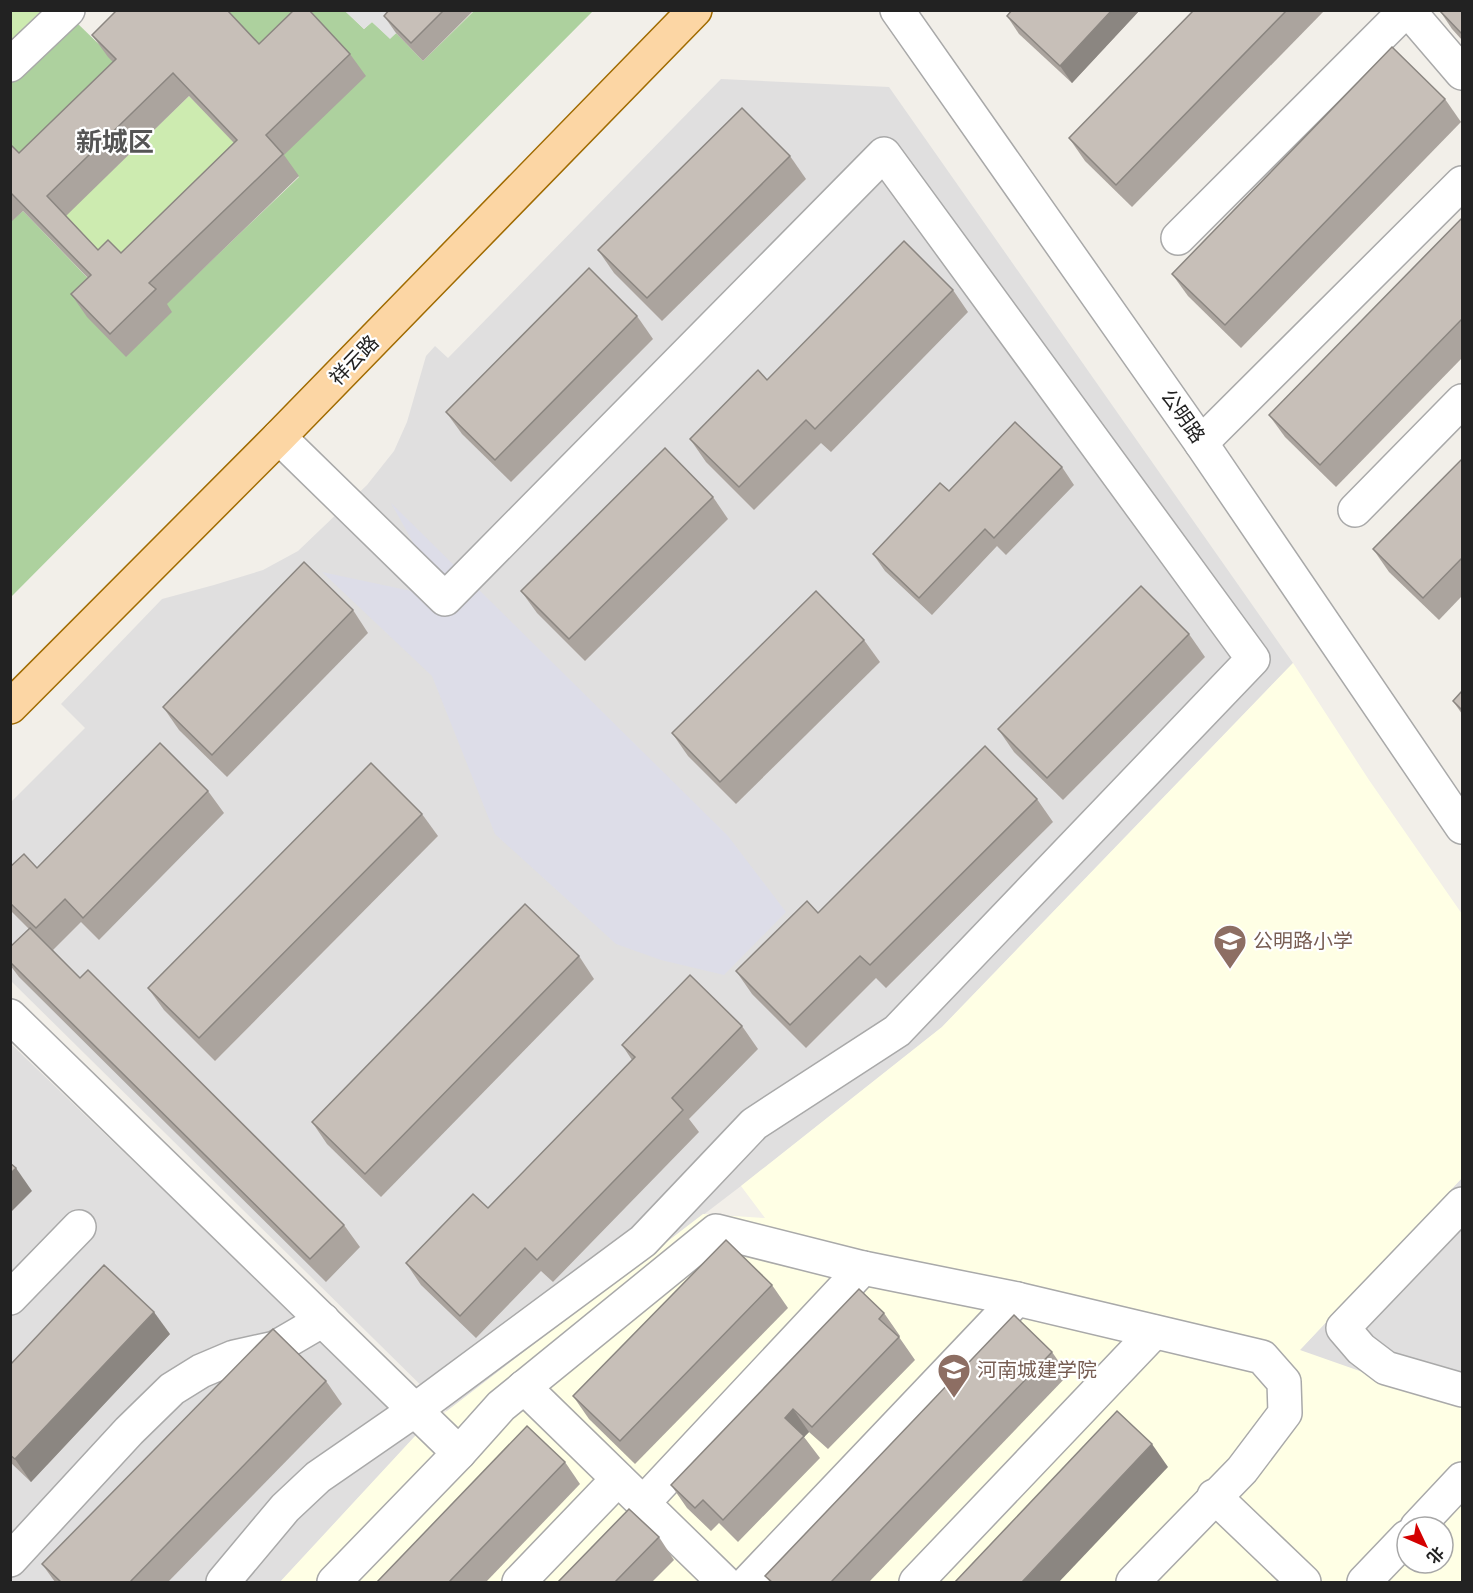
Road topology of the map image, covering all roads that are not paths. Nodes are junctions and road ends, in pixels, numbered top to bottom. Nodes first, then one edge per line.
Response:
1 (68, 10) edge
2 (695, 10) edge
3 (897, 10) edge
4 (1407, 10) edge
5 (10, 65) edge
6 (1462, 73) edge
7 (1462, 183) edge
8 (1178, 238) dead end
9 (1462, 401) edge
10 (279, 437) junction
11 (1202, 443) junction
12 (1355, 510) dead end
13 (10, 707) edge
14 (1462, 827) edge
15 (10, 1016) edge
16 (1462, 1204) edge
17 (79, 1227) dead end
18 (863, 1268) junction
19 (10, 1298) edge
20 (1017, 1299) junction
21 (323, 1320) junction
22 (1154, 1332) junction
23 (524, 1387) junction
24 (1462, 1389) edge
25 (415, 1410) junction
26 (459, 1453) junction
27 (618, 1479) junction
28 (1462, 1479) edge
29 (1214, 1497) junction
30 (643, 1503) junction
31 (1428, 1515) edge
32 (1395, 1550) edge
33 (12, 1556) edge
34 (716, 1580) edge
35 (223, 1582) edge
36 (334, 1582) edge
37 (519, 1582) edge
38 (748, 1582) edge
39 (916, 1582) edge
40 (1133, 1582) edge
41 (1304, 1582) edge
42 (1364, 1582) edge

1 - 5 street
2 - 10 main road, 祥云路
3 - 11 street, 公明路
4 - 6 street
4 - 8 street
7 - 11 street
9 - 12 street
10 - 13 main road, 祥云路
10 - 25 street
11 - 14 street, 公明路
15 - 21 street
16 - 24 street
17 - 19 street
18 - 20 street
18 - 23 street
18 - 30 street
20 - 22 street
20 - 38 street
21 - 25 street
21 - 33 street
22 - 29 street
22 - 39 street
23 - 26 street
23 - 27 street
25 - 26 street
25 - 35 street
26 - 36 street
27 - 30 street
27 - 37 street
28 - 31 street
29 - 40 street
29 - 41 street
30 - 34 street
32 - 42 street

